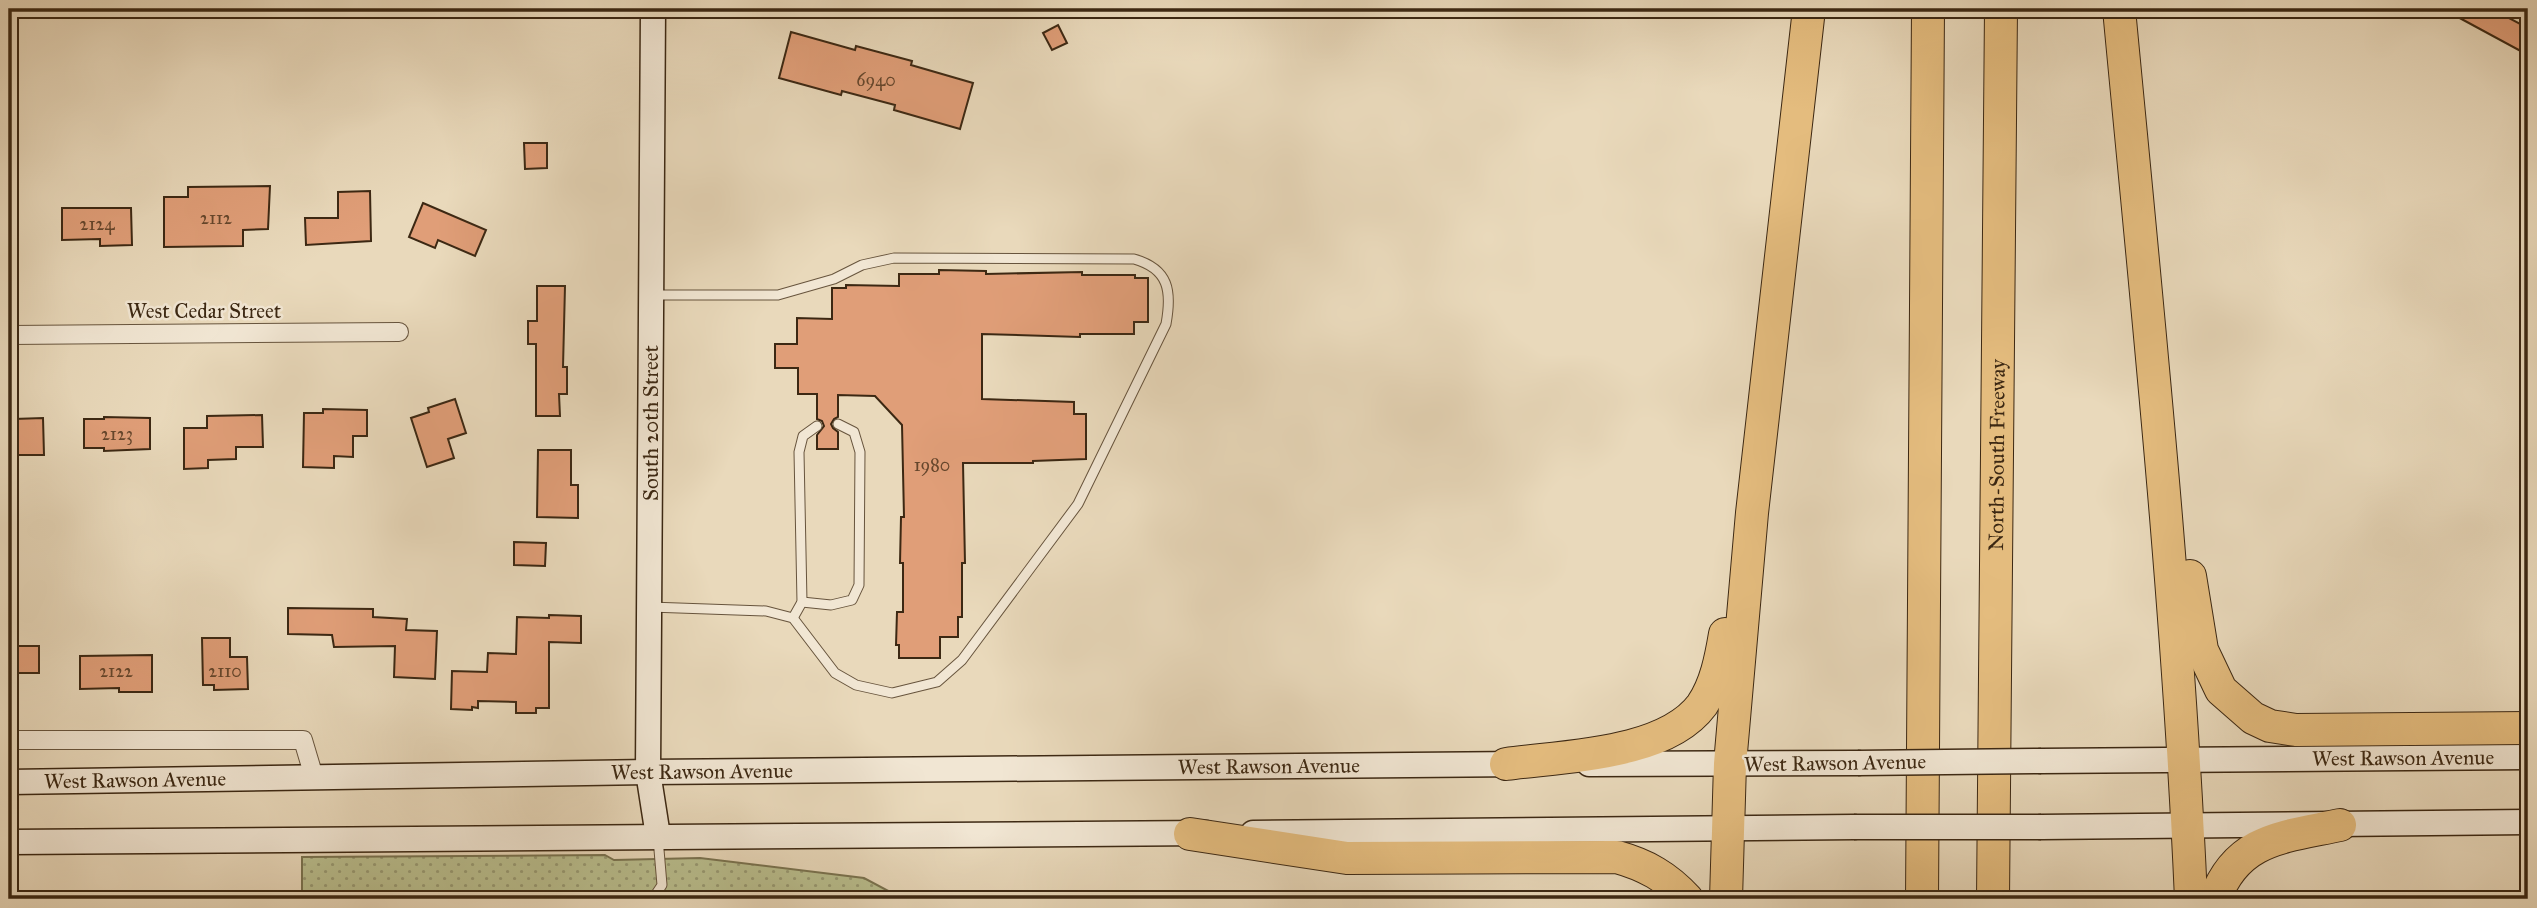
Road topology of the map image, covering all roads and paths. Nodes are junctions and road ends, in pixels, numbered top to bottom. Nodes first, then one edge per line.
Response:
1 (653, 9) edge
2 (984, 9) edge
3 (995, 9) edge
4 (1810, 9) edge
5 (1928, 9) edge
6 (2001, 9) edge
7 (2119, 9) edge
8 (652, 295) junction
9 (399, 332) dead end
10 (9, 335) edge
11 (2156, 402) junction
12 (838, 425) dead end
13 (817, 426) dead end
14 (1752, 513) junction
15 (802, 602) junction
16 (649, 607) junction
17 (793, 618) junction
18 (2528, 728) edge
19 (9, 740) edge
20 (2528, 757) edge
21 (2186, 761) junction
22 (1506, 764) junction
23 (1730, 764) junction
24 (648, 772) junction
25 (314, 777) junction
26 (9, 782) edge
27 (2528, 822) edge
28 (2340, 825) junction
29 (2188, 826) junction
30 (1728, 827) junction
31 (1190, 834) junction
32 (658, 836) junction
33 (9, 842) edge
34 (644, 899) edge
35 (1687, 899) edge
36 (1727, 899) edge
37 (1922, 899) edge
38 (1993, 899) edge
39 (2191, 899) edge
40 (2215, 899) edge

1 - 8 main road, South 20th Street
2 - 3 street
4 - 14 highway
5 - 37 highway
6 - 38 highway, North-South Freeway
7 - 11 highway
8 - 16 main road, South 20th Street
8 - 17 lane
9 - 10 street, West Cedar Street
11 - 18 highway
11 - 21 highway
12 - 15 lane
13 - 15 lane
14 - 22 highway
14 - 23 highway
15 - 17 lane
16 - 17 lane
16 - 24 main road, South 20th Street
19 - 25 street
20 - 21 main road, West Rawson Avenue
21 - 23 main road, West Rawson Avenue, bridge
21 - 29 highway
22 - 23 main road, West Rawson Avenue
22 - 24 main road, West Rawson Avenue
23 - 30 highway
24 - 25 main road, West Rawson Avenue
24 - 32 main road, South 20th Street
25 - 26 main road, West Rawson Avenue
27 - 28 main road
28 - 29 main road
28 - 40 highway
29 - 30 main road, bridge
29 - 39 highway
30 - 31 main road
30 - 36 highway
31 - 32 main road
31 - 35 highway
32 - 33 main road
32 - 34 lane

